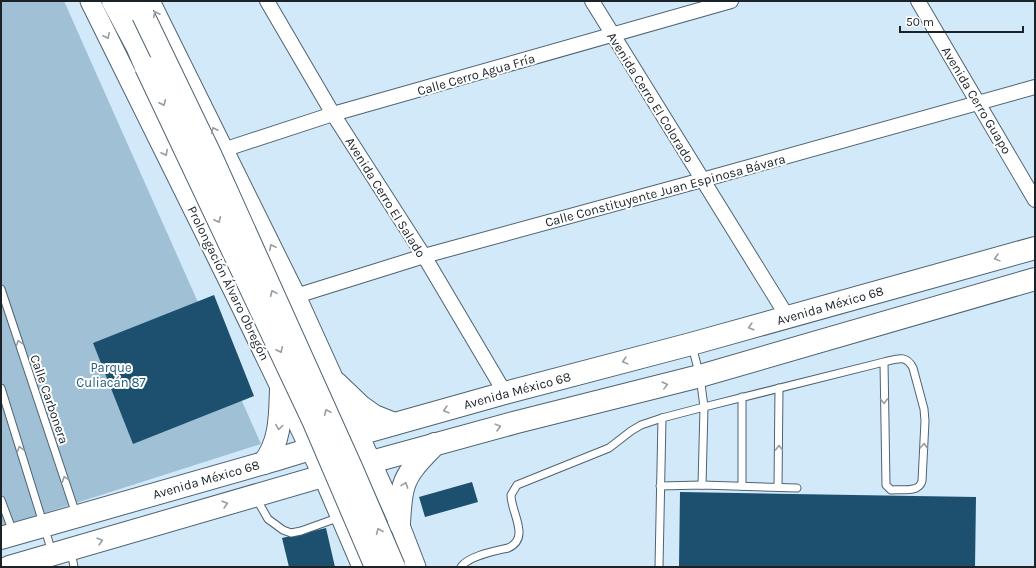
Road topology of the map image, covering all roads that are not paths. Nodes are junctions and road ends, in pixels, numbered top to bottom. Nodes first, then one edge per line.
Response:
1 (90, 1) edge
2 (113, 1) edge
3 (267, 1) edge
4 (592, 1) edge
5 (731, 1) edge
6 (918, 1) edge
7 (143, 6) edge
8 (613, 35) junction
9 (1035, 87) edge
10 (979, 104) junction
11 (333, 114) junction
12 (223, 150) junction
13 (702, 180) junction
14 (1035, 200) edge
15 (1035, 248) edge
16 (424, 256) junction
17 (1035, 279) edge
18 (1, 289) edge
19 (296, 296) junction
20 (787, 316) junction
21 (691, 344) junction
22 (884, 362) junction
23 (700, 376) junction
24 (336, 383) junction
25 (1, 388) edge
26 (779, 388) junction
27 (281, 389) junction
28 (505, 393) junction
29 (742, 397) junction
30 (704, 407) junction
31 (662, 418) junction
32 (394, 424) junction
33 (359, 434) junction
34 (435, 444) junction
35 (310, 448) junction
36 (371, 462) junction
37 (264, 463) junction
38 (323, 476) junction
39 (702, 485) junction
40 (660, 486) junction
41 (742, 486) junction
42 (778, 487) junction
43 (797, 488) dead end
44 (254, 496) junction
45 (1, 500) edge
46 (77, 516) junction
47 (341, 516) junction
48 (399, 523) junction
49 (44, 526) junction
50 (7, 537) edge
51 (66, 557) edge
52 (18, 566) edge
53 (362, 567) edge
54 (376, 567) edge
55 (394, 567) edge
56 (416, 567) edge
57 (461, 567) edge
58 (659, 567) edge

1 -> 27 main road, Prolongación Álvaro Obregón
2 -> 54 main road, Prolongación Álvaro Obregón, bridge
3 - 11 street, Avenida Cerro El Salado
4 - 8 street, Avenida Cerro El Colorado
5 - 8 street, Calle Cerro Agua Fría
6 - 10 street, Avenida Cerro Guapo
12 -> 7 main road
55 -> 7 main road, bridge
8 - 11 street, Calle Cerro Agua Fría
8 - 13 street, Avenida Cerro El Colorado
9 - 10 street, Calle Constituyente Juan Espinosa Bávara
10 - 13 street, Calle Constituyente Juan Espinosa Bávara
10 - 14 street, Avenida Cerro Guapo
11 - 12 street, Calle Cerro Agua Fría
11 - 16 street, Avenida Cerro El Salado
19 -> 12 main road
13 - 16 street, Calle Constituyente Juan Espinosa Bávara
13 - 20 street, Avenida Cerro El Colorado
15 -> 20 main road, Avenida México 68
16 - 19 street, Calle Constituyente Juan Espinosa Bávara
16 - 28 street, Avenida Cerro El Salado
17 - 23 main road
46 -> 18 lane, Calle Carbonera
19 - 24 main road
20 -> 21 main road, Avenida México 68
21 - 23 lane
21 -> 28 main road, Avenida México 68
22 -> 22 lane
22 - 26 lane
23 - 30 lane
34 -> 23 main road
24 - 32 main road
24 - 33 main road
49 -> 25 lane
26 - 29 lane
42 -> 26 lane
27 - 35 main road, Prolongación Álvaro Obregón
27 -> 37 main road
28 -> 32 main road, Avenida México 68
29 - 30 lane
29 - 41 lane
30 - 31 lane
30 - 39 lane
31 - 40 lane
31 - 57 lane
32 - 33 main road, Avenida México 68
33 - 35 main road, Avenida México 68
33 - 36 main road
34 - 36 main road
48 -> 34 main road
35 - 37 main road, Avenida México 68
35 - 38 main road, Prolongación Álvaro Obregón
36 - 38 main road
36 - 48 main road
37 - 46 main road, Avenida México 68
38 - 44 main road
38 - 47 main road, Prolongación Álvaro Obregón
39 - 40 lane
39 - 41 lane
40 - 58 lane
41 - 42 lane
42 - 43 lane
44 - 47 lane
51 -> 44 main road
45 - 50 lane
46 - 49 main road, Avenida México 68
47 - 53 main road, Prolongación Álvaro Obregón
48 - 56 main road
49 - 50 main road, Avenida México 68
49 - 51 lane
51 - 52 main road

